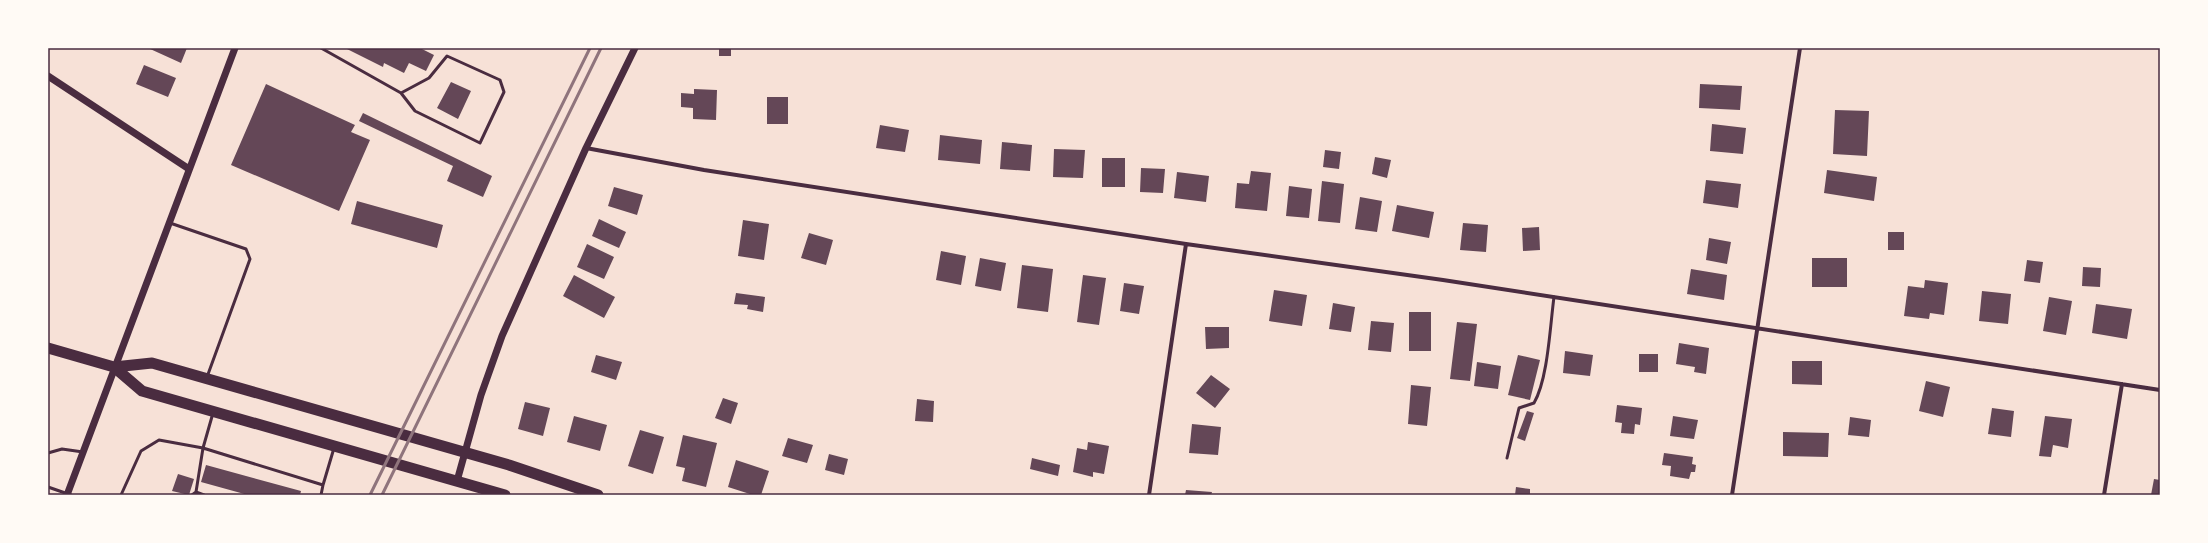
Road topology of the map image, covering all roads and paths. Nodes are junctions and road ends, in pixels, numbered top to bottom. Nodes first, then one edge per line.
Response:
1 (235, 48) edge
2 (321, 48) edge
3 (636, 48) edge
4 (1800, 48) edge
5 (48, 76) edge
6 (401, 93) junction
7 (586, 148) junction
8 (189, 169) junction
9 (169, 222) junction
10 (1186, 244) junction
11 (1554, 297) junction
12 (1758, 329) junction
13 (48, 348) edge
14 (114, 367) junction
15 (206, 378) junction
16 (2122, 384) junction
17 (2160, 390) edge
18 (214, 412) junction
19 (334, 446) junction
20 (203, 448) junction
21 (83, 452) junction
22 (48, 453) edge
23 (466, 453) junction
24 (1507, 458) dead end
25 (457, 481) junction
26 (323, 485) junction
27 (48, 487) edge
28 (196, 492) junction
29 (69, 494) edge
30 (121, 495) edge
31 (192, 495) edge
32 (204, 495) edge
33 (322, 495) edge
34 (505, 495) edge
35 (598, 495) edge
36 (1149, 495) edge
37 (1732, 495) edge
38 (2104, 495) edge

1 - 8 street
2 - 6 lane
3 - 7 street
4 - 12 street
5 - 8 street
6 - 6 lane
7 - 10 street
7 - 23 street
8 - 9 street
9 - 14 street
9 - 15 lane
10 - 11 street
10 - 36 street
11 - 12 street
11 - 24 lane
12 - 16 street
12 - 37 street
13 - 14 highway
14 - 15 highway
14 - 18 highway
14 - 21 street
15 - 23 highway
16 - 17 street
16 - 38 street
18 - 19 highway
18 - 20 lane
19 - 25 highway
19 - 26 lane
20 - 26 lane
20 - 28 lane
20 - 30 lane
21 - 22 lane
21 - 29 street
23 - 25 street
23 - 35 highway
25 - 34 highway
26 - 33 lane
27 - 29 lane
28 - 31 lane
28 - 32 lane

